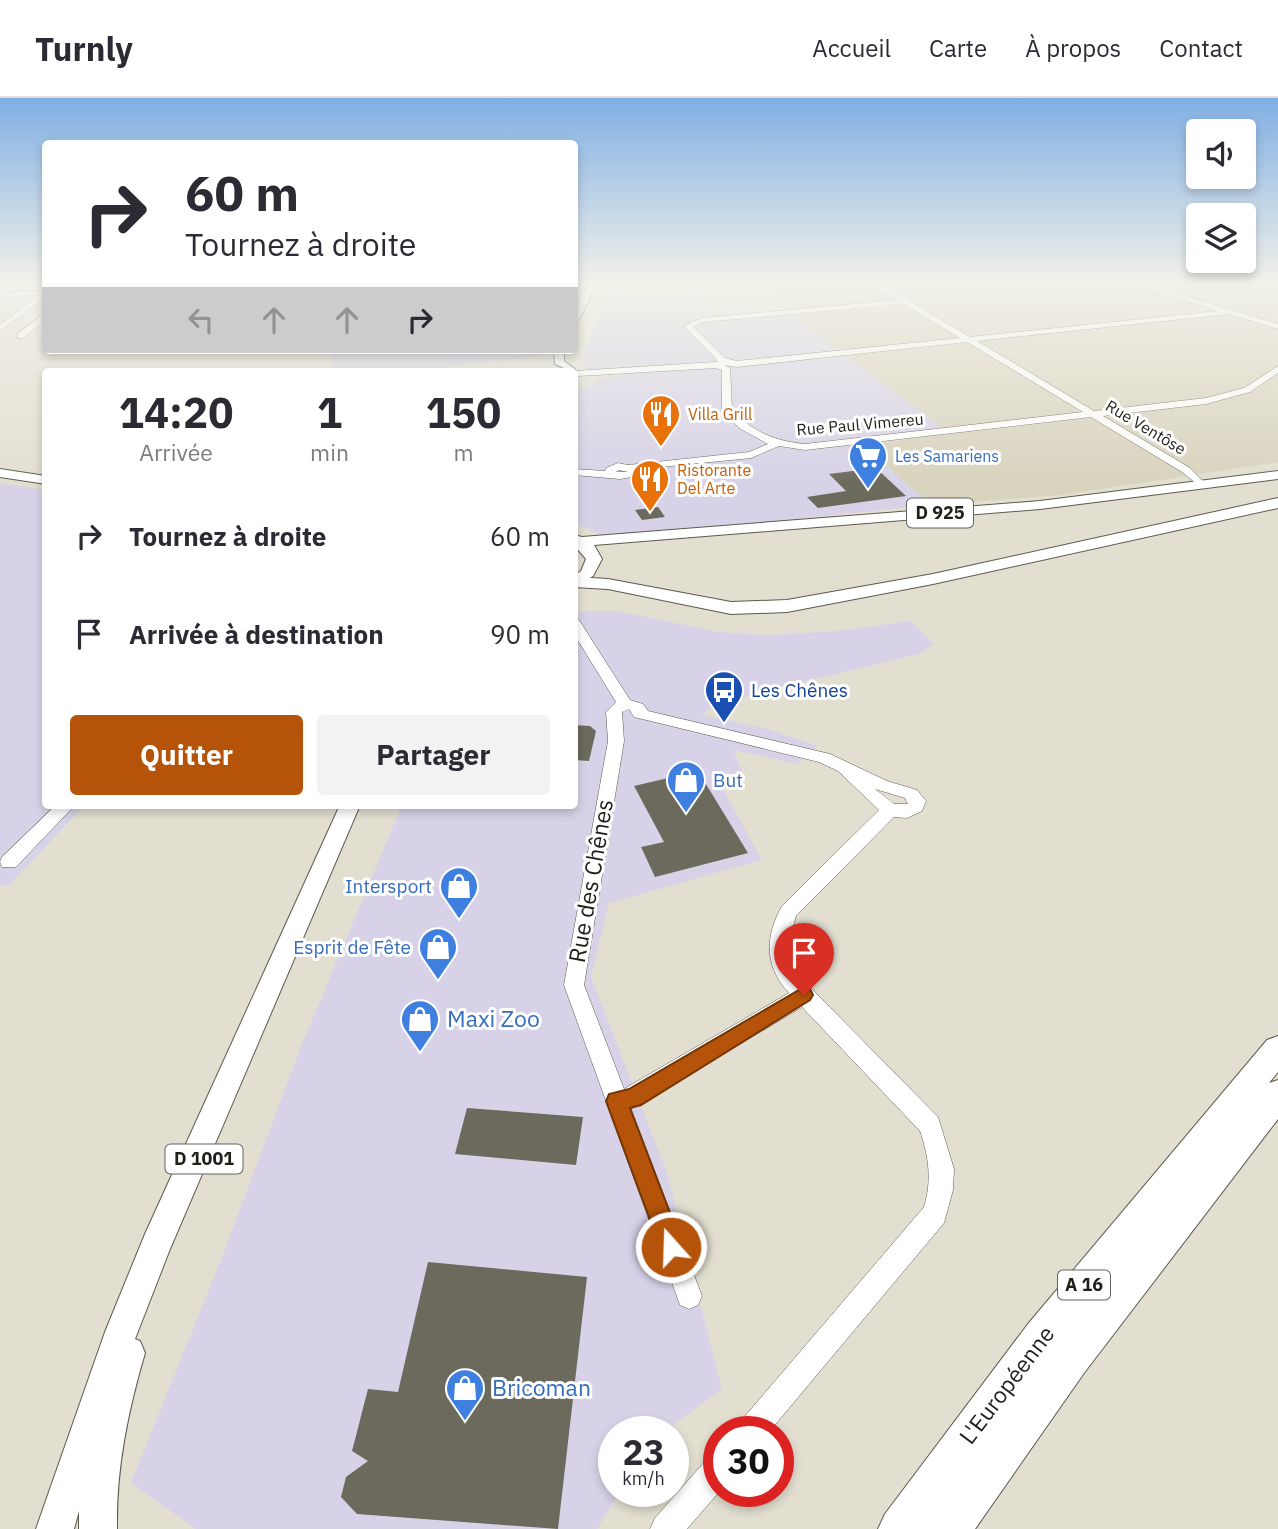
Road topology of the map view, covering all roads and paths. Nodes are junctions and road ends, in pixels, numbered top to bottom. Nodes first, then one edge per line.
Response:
1 (709, 350) edge
2 (871, 350) edge
3 (986, 350) edge
4 (722, 365) junction
5 (1278, 369) edge
6 (578, 376) edge
7 (1092, 413) junction
8 (776, 444) junction
9 (1186, 470) junction
10 (0, 472) edge
11 (578, 472) edge
12 (1278, 473) edge
13 (42, 479) edge
14 (1214, 479) junction
15 (1199, 482) junction
16 (1173, 488) junction
17 (1278, 497) edge
18 (1218, 511) junction
19 (706, 531) junction
20 (578, 541) edge
21 (578, 542) edge
22 (593, 560) junction
23 (578, 579) edge
24 (578, 583) edge
25 (578, 630) edge
26 (621, 711) junction
27 (637, 717) junction
28 (616, 741) junction
29 (62, 809) edge
30 (350, 809) edge
31 (9, 862) dead end
32 (804, 995) junction
33 (1278, 1049) edge
34 (1278, 1094) edge
35 (617, 1101) junction
36 (689, 1296) dead end
37 (764, 1416) edge
38 (703, 1488) edge
39 (673, 1524) edge
40 (55, 1529) edge
41 (99, 1529) edge
42 (900, 1529) edge
43 (949, 1529) edge

1 - 4 street
2 - 4 street
3 - 7 street, Rue Ventôse
4 - 6 street
4 - 8 street, Rue Paul Vimereu
5 - 7 street, Rue Paul Vimereu
7 - 8 street, Rue Paul Vimereu
7 - 9 street, Rue Ventôse
8 - 11 street
9 - 14 street, Rue Ventôse
9 - 15 street, Rue Ventôse
10 - 13 main road
12 - 14 main road, D 925
12 - 16 main road, D 925
14 - 15 main road, D 925
15 - 16 main road, D 925
16 - 19 main road, D 925
17 - 18 highway
18 - 22 highway
18 - 24 highway
19 - 20 main road, D 925
19 - 22 main road, D 925
21 - 22 main road
22 - 23 main road
25 - 26 street
26 - 27 street
26 - 28 street, Rue des Chênes
27 - 28 street, Rue des Chênes
27 - 32 street
28 - 35 street, Rue des Chênes
29 - 31 street
30 - 40 main road, D 1001
30 - 41 main road, D 1001
32 - 35 street
32 - 37 street
33 - 42 highway, L'Européenne / A 16
34 - 43 highway, L'Européenne / A 16
35 - 36 street, Rue des Chênes
38 - 39 street

